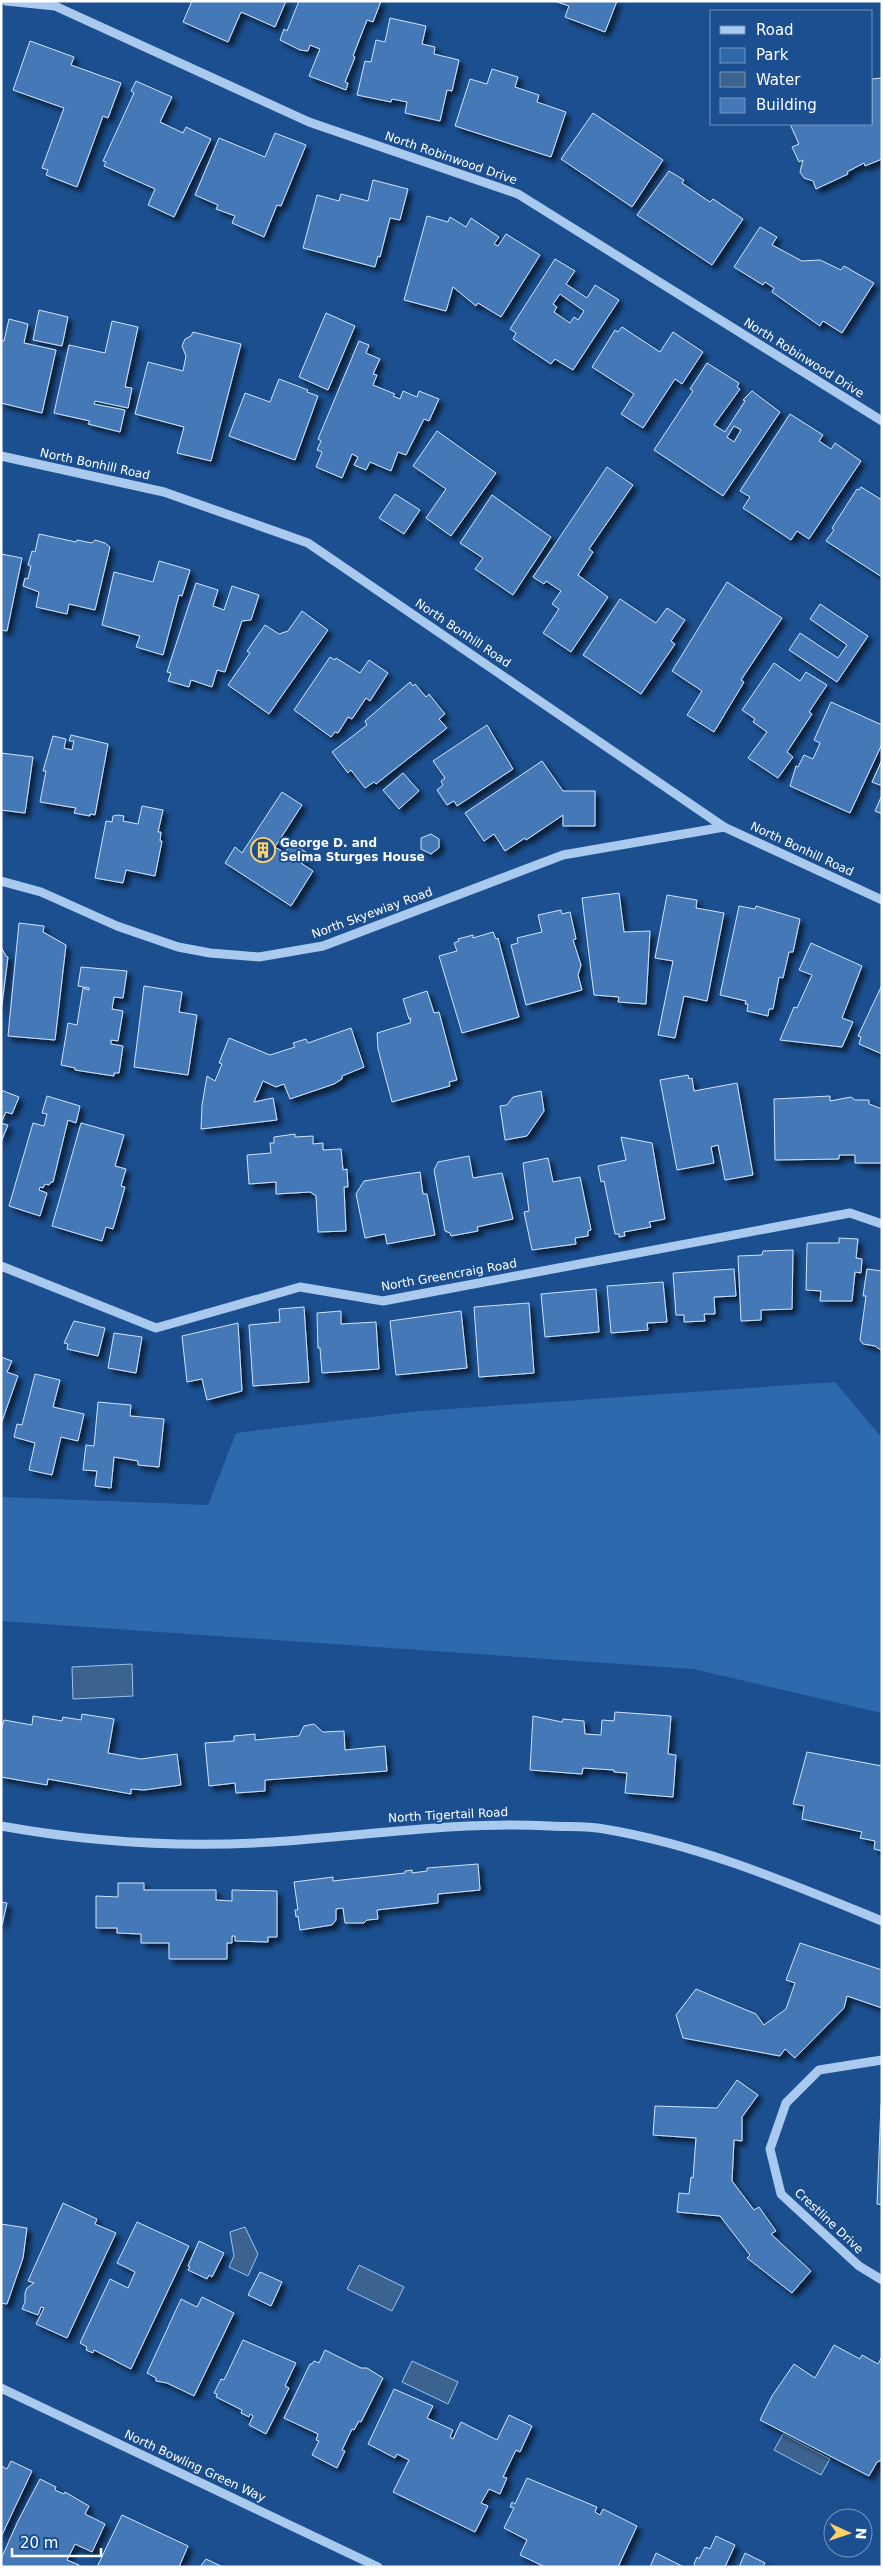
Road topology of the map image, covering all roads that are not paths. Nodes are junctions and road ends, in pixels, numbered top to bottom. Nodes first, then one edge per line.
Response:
1 (6, 1) edge
2 (882, 421) edge
3 (1, 456) edge
4 (724, 827) junction
5 (1, 881) edge
6 (882, 900) edge
7 (882, 1224) edge
8 (1, 1266) edge
9 (1, 1826) edge
10 (882, 1922) edge
11 (882, 2060) edge
12 (882, 2280) edge
13 (1, 2388) edge
14 (378, 2567) edge

1 - 2 street, North Robinwood Drive
3 - 4 street, North Bonhill Road
4 - 5 street, North Skyewiay Road
4 - 6 street, North Bonhill Road
7 - 8 street, North Greencraig Road
9 - 10 street, North Tigertail Road
11 - 12 street, Crestline Drive
13 - 14 street, North Bowling Green Way

